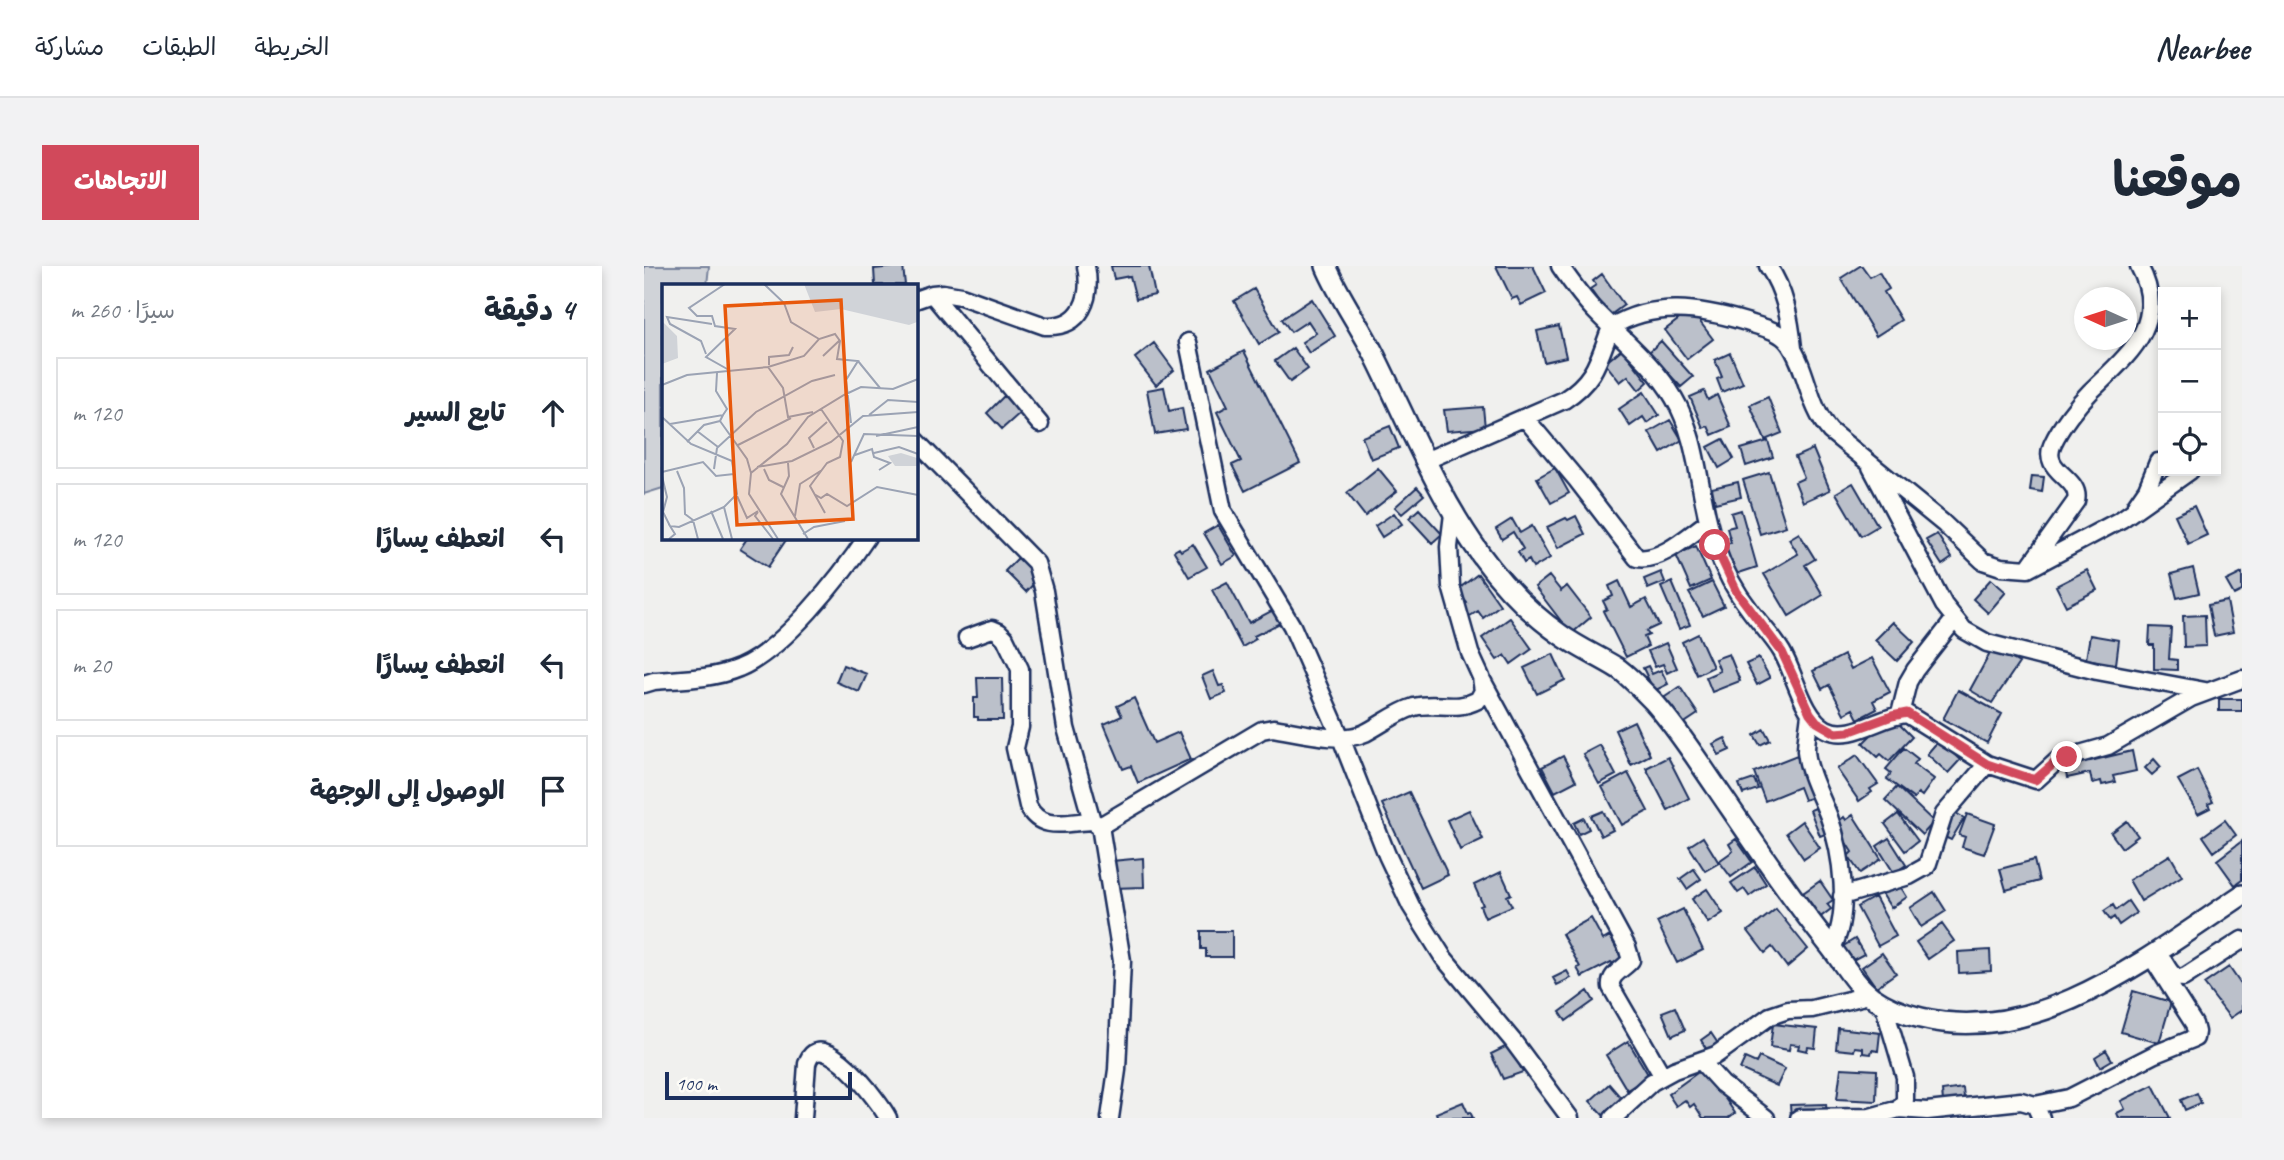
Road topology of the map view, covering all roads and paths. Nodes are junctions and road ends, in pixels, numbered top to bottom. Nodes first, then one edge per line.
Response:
1 (1086, 266) edge
2 (1325, 266) edge
3 (1560, 266) edge
4 (1768, 266) edge
5 (2138, 266) edge
6 (932, 294) junction
7 (917, 299) edge
8 (1611, 327) junction
9 (1188, 342) dead end
10 (1793, 351) junction
11 (1525, 418) junction
12 (1040, 424) dead end
13 (917, 446) edge
14 (1425, 461) junction
15 (1868, 461) junction
16 (2158, 462) dead end
17 (2183, 476) edge
18 (1453, 514) junction
19 (2122, 519) junction
20 (1708, 522) junction
21 (865, 539) edge
22 (2028, 569) junction
23 (1954, 620) junction
24 (967, 638) dead end
25 (1481, 677) junction
26 (2242, 680) edge
27 (644, 684) edge
28 (2205, 691) junction
29 (1810, 713) junction
30 (1900, 714) junction
31 (1341, 738) junction
32 (1987, 764) junction
33 (1096, 824) junction
34 (2242, 895) edge
35 (1842, 896) junction
36 (2242, 940) edge
37 (1832, 948) junction
38 (2154, 953) junction
39 (1876, 999) junction
40 (1702, 1060) junction
41 (1662, 1075) junction
42 (1899, 1108) junction
43 (2038, 1112) edge
44 (1108, 1115) edge
45 (1870, 1117) edge
46 (803, 1118) edge
47 (888, 1118) edge
48 (1570, 1118) edge
49 (1613, 1118) edge
50 (1766, 1118) edge
51 (1799, 1118) edge

1 - 6 street
2 - 14 main road
3 - 8 street
4 - 10 street
5 - 22 street
6 - 7 street
6 - 12 street
8 - 10 street
8 - 11 street
8 - 20 street
9 - 31 street
10 - 15 street
11 - 14 street
11 - 20 street
13 - 33 street
14 - 18 main road
15 - 22 street
15 - 23 street
16 - 19 street
17 - 19 street
18 - 25 street
18 - 37 main road
19 - 22 street
20 - 29 street
21 - 27 street
23 - 28 street
23 - 30 street
24 - 33 street
25 - 31 street
25 - 41 street
26 - 28 street
28 - 32 street
29 - 30 street
29 - 35 street
30 - 32 street
31 - 33 street
31 - 48 street
32 - 35 street
33 - 44 street
34 - 38 main road
35 - 37 street
36 - 38 street
37 - 39 main road
38 - 39 main road
38 - 43 street
39 - 40 street
39 - 42 street
40 - 41 street
40 - 50 street
41 - 49 street
42 - 43 street
42 - 45 street
45 - 51 street
46 - 47 street

